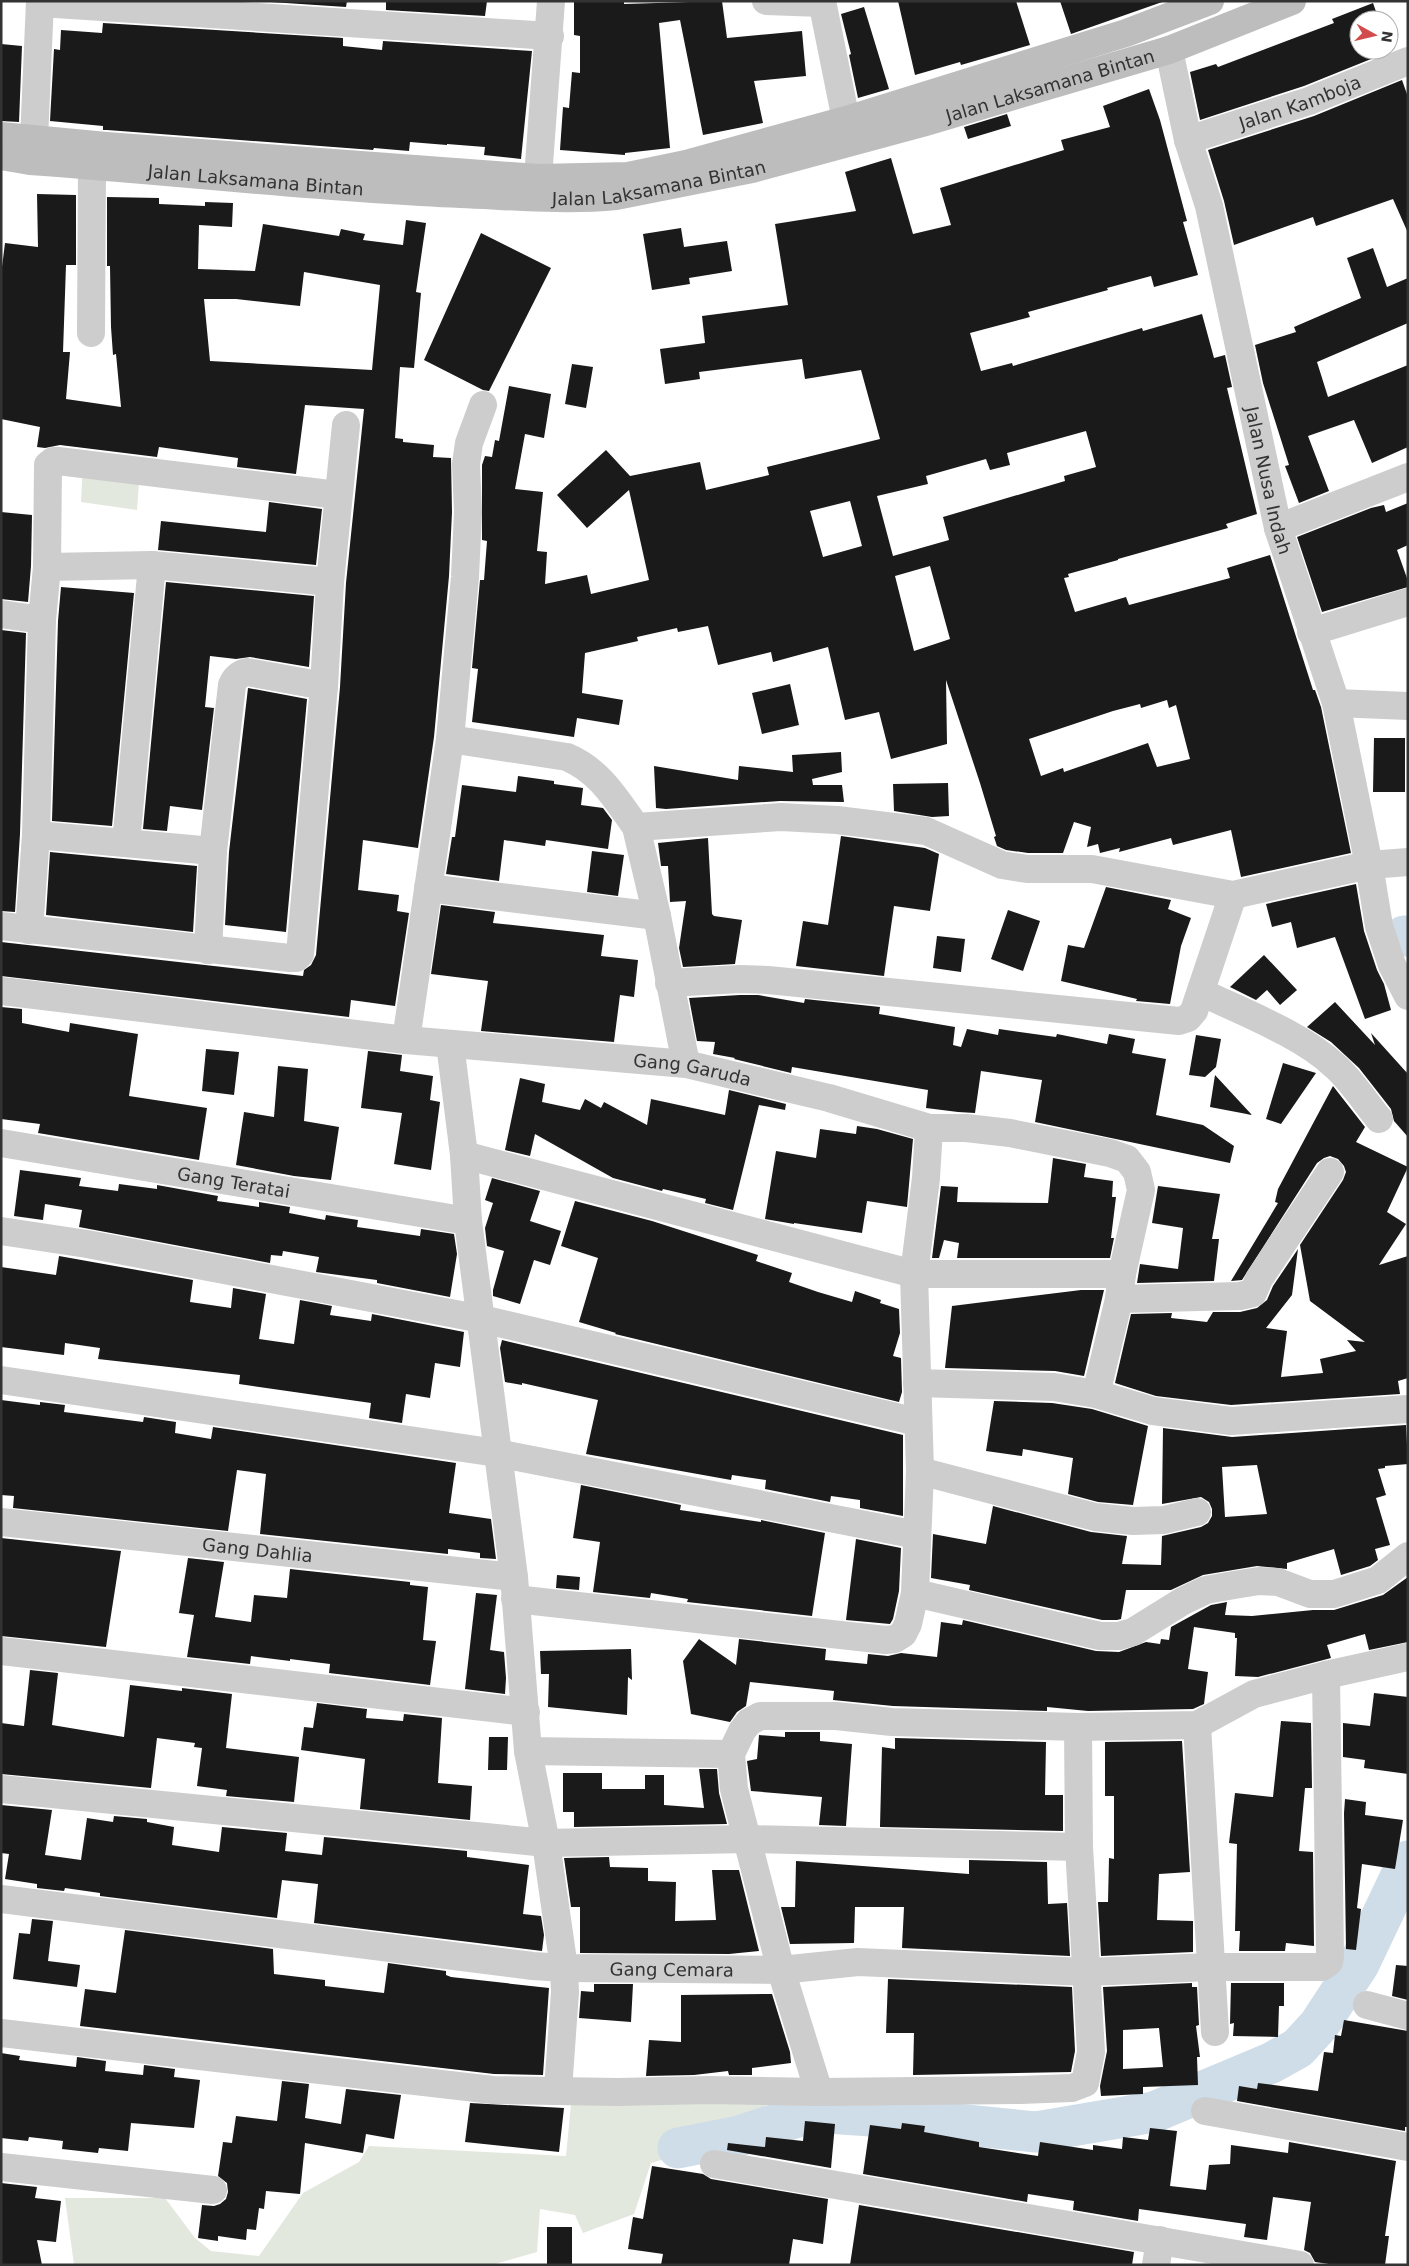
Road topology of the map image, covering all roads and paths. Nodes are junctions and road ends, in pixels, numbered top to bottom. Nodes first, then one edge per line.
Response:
1 (551, 1) edge
2 (766, 1) edge
3 (1210, 1) edge
4 (1292, 1) edge
5 (40, 2) edge
6 (822, 2) edge
7 (1166, 9) edge
8 (550, 36) junction
9 (1169, 50) junction
10 (1408, 61) edge
11 (846, 120) junction
12 (1, 136) edge
13 (34, 140) junction
14 (1188, 140) junction
15 (1, 156) edge
16 (92, 166) junction
17 (538, 178) junction
18 (386, 179) junction
19 (90, 333) dead end
20 (483, 404) dead end
21 (346, 425) dead end
22 (1408, 477) edge
23 (338, 495) junction
24 (1278, 528) junction
25 (152, 565) junction
26 (47, 567) junction
27 (330, 582) junction
28 (1408, 602) edge
29 (1, 614) edge
30 (42, 620) junction
31 (1311, 632) junction
32 (324, 686) junction
33 (1336, 703) junction
34 (1408, 706) edge
35 (450, 739) junction
36 (636, 827) junction
37 (36, 835) junction
38 (126, 843) junction
39 (213, 851) junction
40 (1408, 862) edge
41 (1369, 865) junction
42 (428, 888) junction
43 (1233, 895) junction
44 (657, 916) junction
45 (1, 926) edge
46 (29, 930) junction
47 (208, 950) junction
48 (669, 983) junction
49 (1, 992) edge
50 (1201, 992) junction
51 (1408, 996) edge
52 (406, 1040) junction
53 (450, 1044) junction
54 (686, 1064) junction
55 (1379, 1119) dead end
56 (929, 1128) junction
57 (1, 1143) edge
58 (464, 1156) junction
59 (1330, 1172) dead end
60 (468, 1221) junction
61 (1, 1231) edge
62 (914, 1274) junction
63 (1120, 1287) junction
64 (482, 1319) junction
65 (1, 1380) edge
66 (917, 1383) junction
67 (1096, 1394) junction
68 (1408, 1409) edge
69 (918, 1422) junction
70 (497, 1453) junction
71 (920, 1471) junction
72 (1197, 1512) dead end
73 (1, 1522) edge
74 (917, 1535) junction
75 (1408, 1556) edge
76 (514, 1588) junction
77 (915, 1593) junction
78 (1, 1651) edge
79 (1408, 1657) edge
80 (1326, 1675) junction
81 (526, 1712) junction
82 (1197, 1725) junction
83 (1078, 1727) junction
84 (528, 1752) junction
85 (731, 1754) junction
86 (1, 1789) edge
87 (748, 1839) junction
88 (546, 1843) junction
89 (1079, 1847) junction
90 (1, 1899) edge
91 (1211, 1967) junction
92 (564, 1968) junction
93 (781, 1970) junction
94 (1086, 1972) junction
95 (1367, 2005) dead end
96 (1408, 2016) edge
97 (1215, 2032) dead end
98 (1, 2033) edge
99 (558, 2090) junction
100 (819, 2092) junction
101 (1205, 2111) dead end
102 (1408, 2147) edge
103 (714, 2164) dead end
104 (1, 2167) edge
105 (213, 2190) dead end
106 (1158, 2253) edge
107 (1300, 2265) edge

1 - 8 street
2 - 6 street
3 - 7 main road, Jalan Laksamana Bintan
4 - 9 main road, Jalan Laksamana Bintan
5 - 8 street
5 - 13 street
6 - 11 street
7 - 11 main road, Jalan Laksamana Bintan
8 - 17 street
9 - 14 street, Jalan Nusa Indah
9 - 18 main road, Jalan Laksamana Bintan
10 - 14 street, Jalan Kamboja
11 - 17 main road, Jalan Laksamana Bintan
12 - 13 main road, Jalan Laksamana Bintan
13 - 18 main road, Jalan Laksamana Bintan
14 - 24 street, Jalan Nusa Indah
15 - 16 main road, Jalan Laksamana Bintan
16 - 18 main road, Jalan Laksamana Bintan
16 - 19 street
17 - 18 main road, Jalan Laksamana Bintan
20 - 35 street
21 - 23 street
22 - 24 street
23 - 26 street
23 - 27 street
24 - 31 street, Jalan Nusa Indah
25 - 26 street
25 - 27 street
25 - 38 street
26 - 30 street
27 - 32 street
28 - 31 street
29 - 30 street
30 - 37 street
31 - 33 street, Jalan Nusa Indah
32 - 39 street
32 - 47 street
33 - 34 street
33 - 41 street, Jalan Nusa Indah
35 - 36 street
35 - 42 street
36 - 43 street
36 - 44 street
37 - 38 street
37 - 46 street
38 - 39 street
39 - 47 street
40 - 41 street
41 - 43 street
41 - 51 street, Jalan Nusa Indah
42 - 44 street
42 - 52 street
43 - 50 street
44 - 48 street
45 - 46 street
46 - 47 street
48 - 50 street
48 - 54 street
49 - 52 street, Gang Garuda
50 - 55 street
52 - 53 street, Gang Garuda
53 - 54 street, Gang Garuda
53 - 58 street
54 - 56 street, Gang Garuda
56 - 62 street
56 - 63 street, Gang Garuda
57 - 60 street, Gang Teratai
58 - 60 street
58 - 62 street
59 - 63 street
60 - 64 street
61 - 64 street
62 - 63 street
62 - 66 street
63 - 67 street, Gang Garuda
64 - 69 street
64 - 70 street
65 - 70 street
66 - 67 street
66 - 69 street
67 - 68 street
69 - 71 street
70 - 74 street
70 - 76 street
71 - 72 street
71 - 74 street
73 - 76 street, Gang Dahlia
74 - 77 street
75 - 77 street
76 - 77 street, Gang Dahlia
76 - 81 street
78 - 81 street
79 - 80 street
80 - 82 street
80 - 91 street, Gang Cemara
81 - 84 street
82 - 83 street
82 - 91 street
83 - 85 street
83 - 89 street
84 - 85 street
84 - 88 street
85 - 87 street
86 - 88 street
87 - 88 street
87 - 89 street
87 - 93 street
88 - 92 street
89 - 94 street
90 - 92 street, Gang Cemara
91 - 94 street, Gang Cemara
91 - 97 street
92 - 93 street, Gang Cemara
92 - 99 street
93 - 94 street, Gang Cemara
93 - 100 street
94 - 100 street
95 - 96 street
98 - 99 street
99 - 100 street
101 - 102 street
103 - 106 street
104 - 105 street
106 - 107 street

